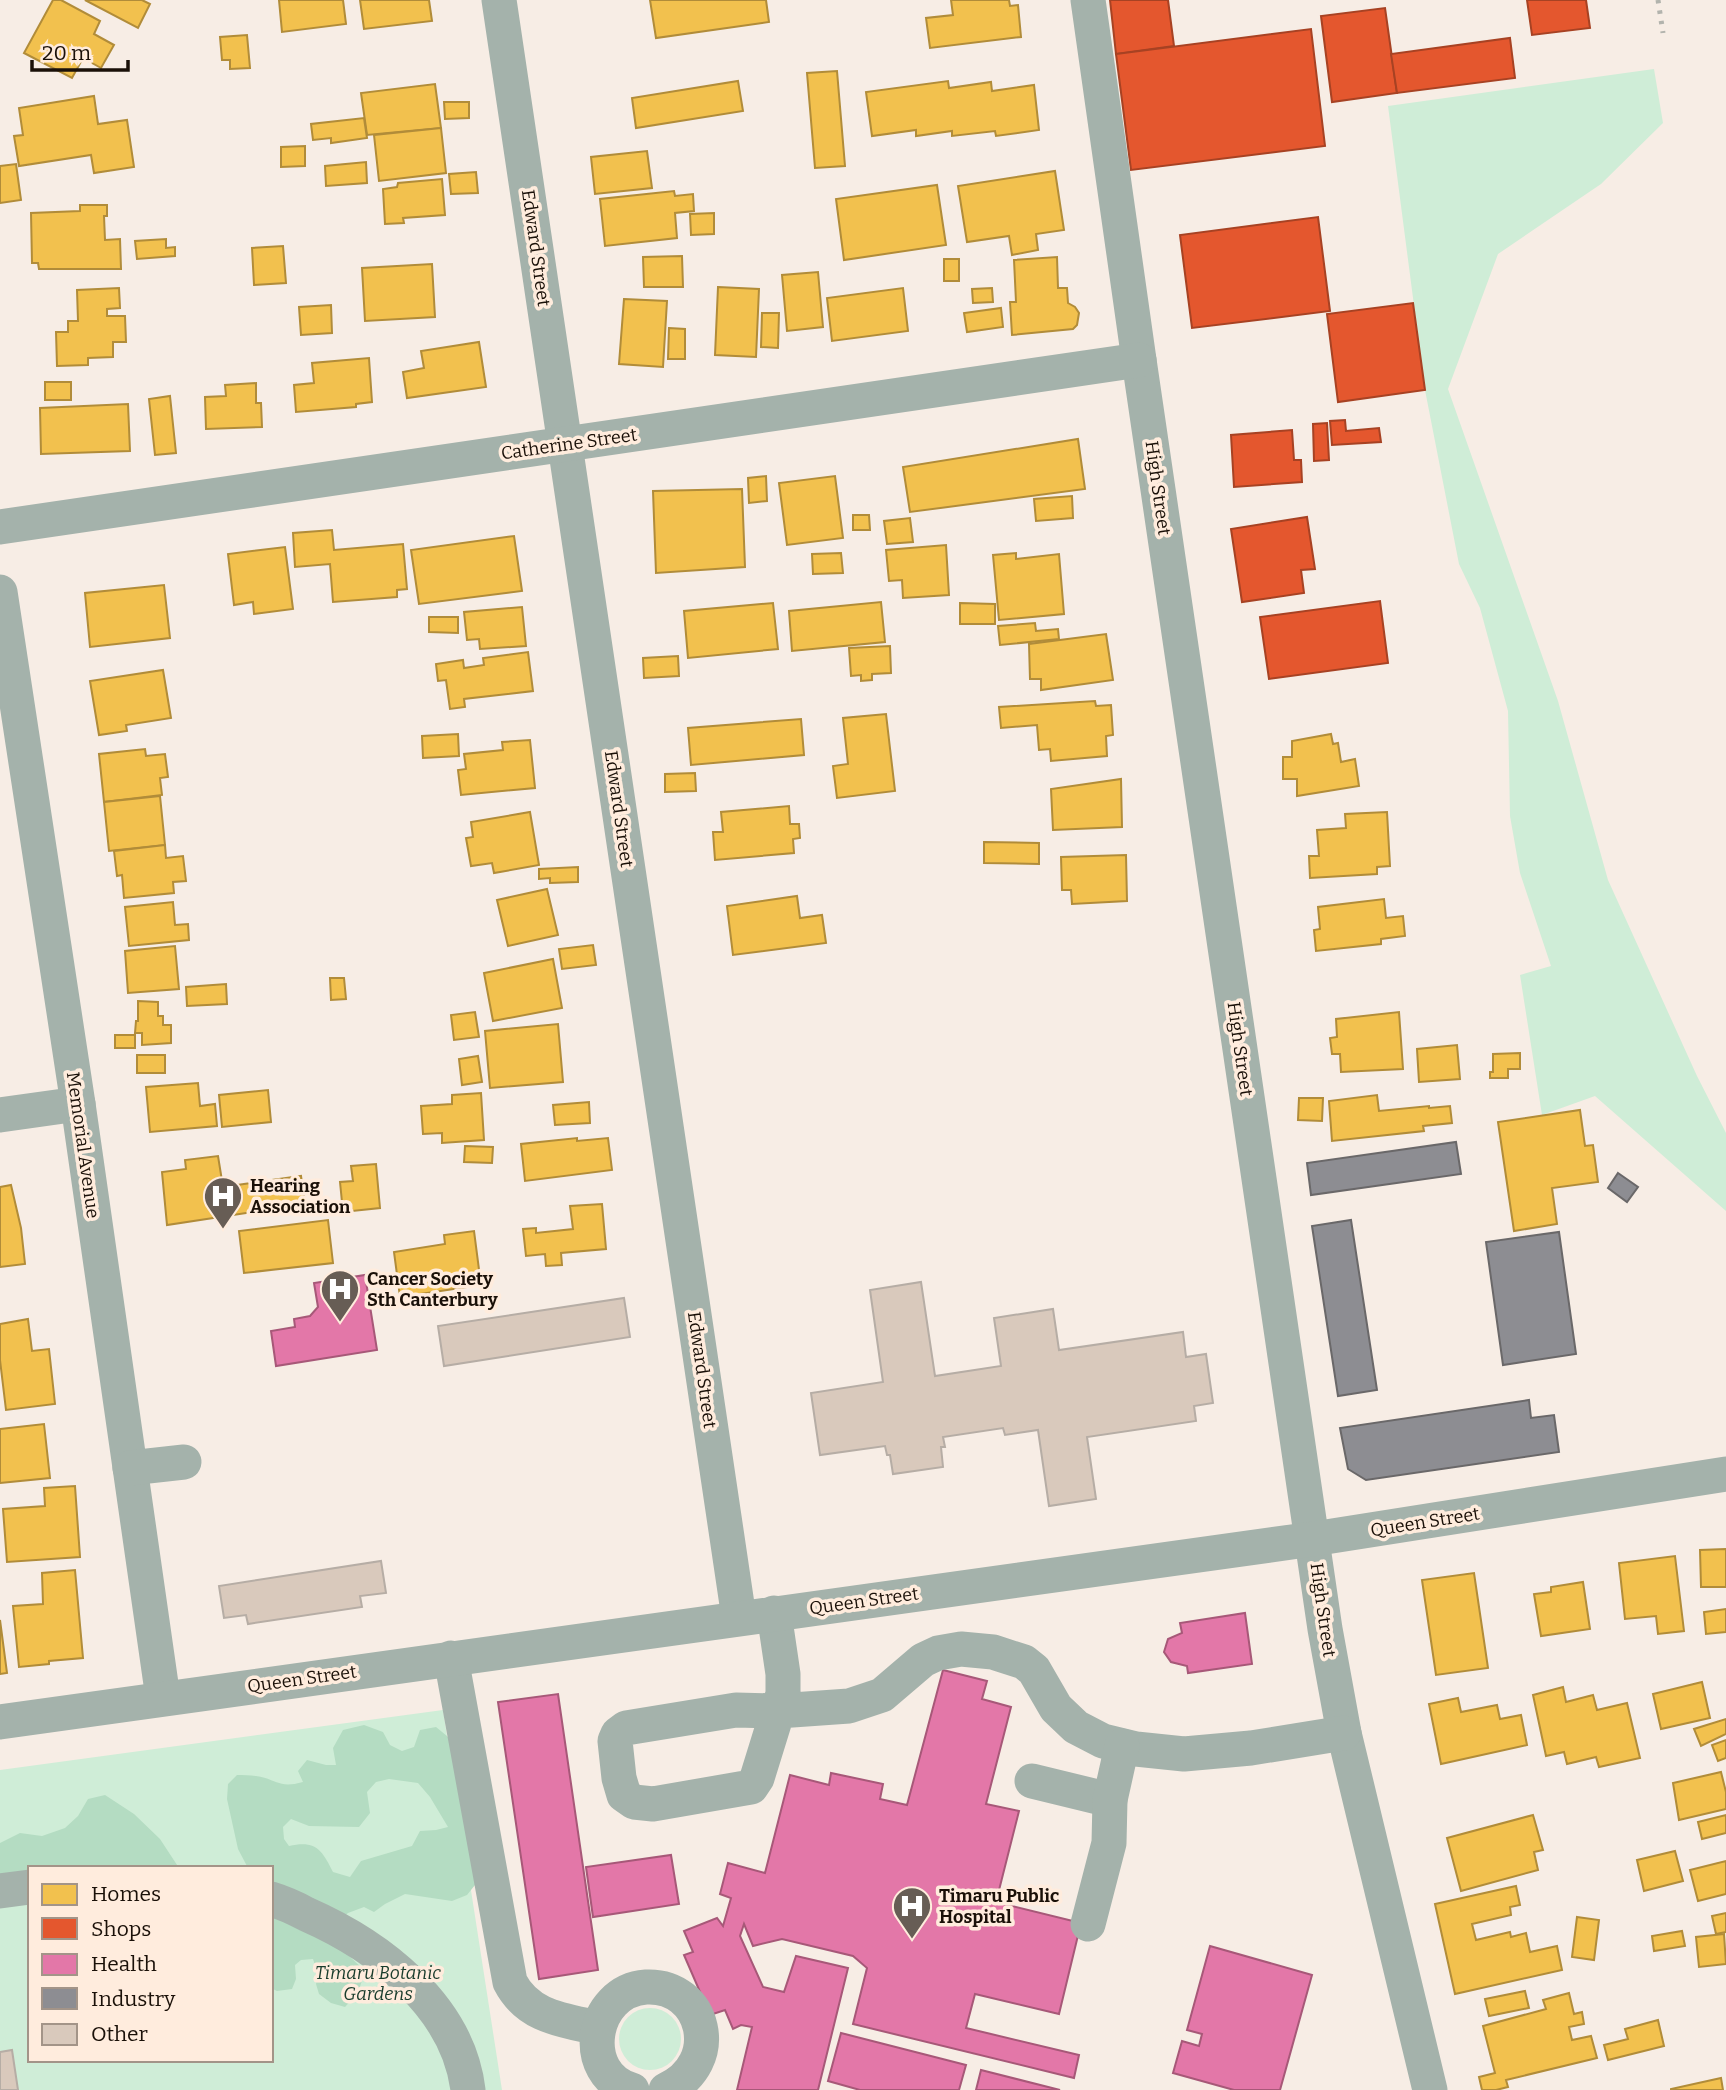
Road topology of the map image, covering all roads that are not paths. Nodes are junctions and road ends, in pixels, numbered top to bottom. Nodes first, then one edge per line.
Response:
1 (499, 0) edge
2 (1088, 0) edge
3 (1139, 360) junction
4 (565, 444) junction
5 (0, 527) edge
6 (0, 592) edge
7 (78, 1104) junction
8 (0, 1115) edge
9 (184, 1462) dead end
10 (130, 1468) junction
11 (1726, 1474) edge
12 (1313, 1539) junction
13 (774, 1614) junction
14 (739, 1618) junction
15 (451, 1658) junction
16 (163, 1698) junction
17 (0, 1721) edge
18 (1344, 1733) junction
19 (1122, 1746) junction
20 (1032, 1781) dead end
21 (1110, 1800) junction
22 (28, 1887) edge
23 (0, 1891) edge
24 (273, 1900) edge
25 (1088, 1924) dead end
26 (598, 2028) junction
27 (468, 2090) edge
28 (632, 2090) edge
29 (666, 2090) edge
30 (1430, 2090) edge

1 - 4 street, Edward Street
2 - 3 street, High Street
3 - 4 street, Catherine Street
3 - 12 street, High Street
4 - 5 street, Catherine Street
4 - 14 street, Edward Street
6 - 7 street, Memorial Avenue
7 - 8 street
7 - 10 street, Memorial Avenue
9 - 10 street
10 - 16 street, Memorial Avenue
11 - 12 street, Queen Street
12 - 13 street, Queen Street
12 - 18 street, High Street
13 - 14 street, Queen Street
13 - 19 street
14 - 15 street, Queen Street
15 - 16 street, Queen Street
15 - 26 street
16 - 17 street, Queen Street
18 - 19 street
18 - 30 street, High Street
19 - 21 street
20 - 21 street
21 - 25 street
22 - 23 street
24 - 27 street
26 - 28 street
26 - 29 street

